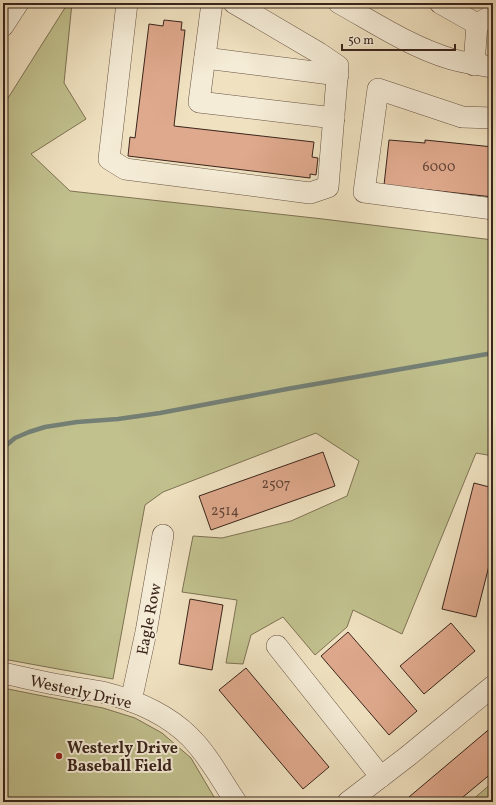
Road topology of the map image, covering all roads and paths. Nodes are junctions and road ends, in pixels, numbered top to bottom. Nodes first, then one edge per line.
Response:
1 (18, 3) edge
2 (127, 3) edge
3 (212, 3) edge
4 (234, 3) edge
5 (339, 3) edge
6 (440, 3) edge
7 (485, 19) edge
8 (3, 26) edge
9 (205, 58) junction
10 (484, 66) edge
11 (338, 75) junction
12 (334, 118) junction
13 (493, 118) edge
14 (493, 209) edge
15 (163, 535) dead end
16 (277, 646) dead end
17 (3, 673) edge
18 (493, 686) edge
19 (131, 701) junction
20 (381, 777) junction
21 (236, 802) edge
22 (348, 802) edge

1 - 8 street
2 - 12 street
3 - 9 street
4 - 11 street
5 - 10 street
6 - 7 street
7 - 10 street
9 - 11 street
9 - 12 street
11 - 12 street
13 - 14 street
15 - 19 street, Eagle Row
16 - 20 street
17 - 19 street, Westerly Drive
18 - 20 street
19 - 21 street, Westerly Drive
20 - 22 street

